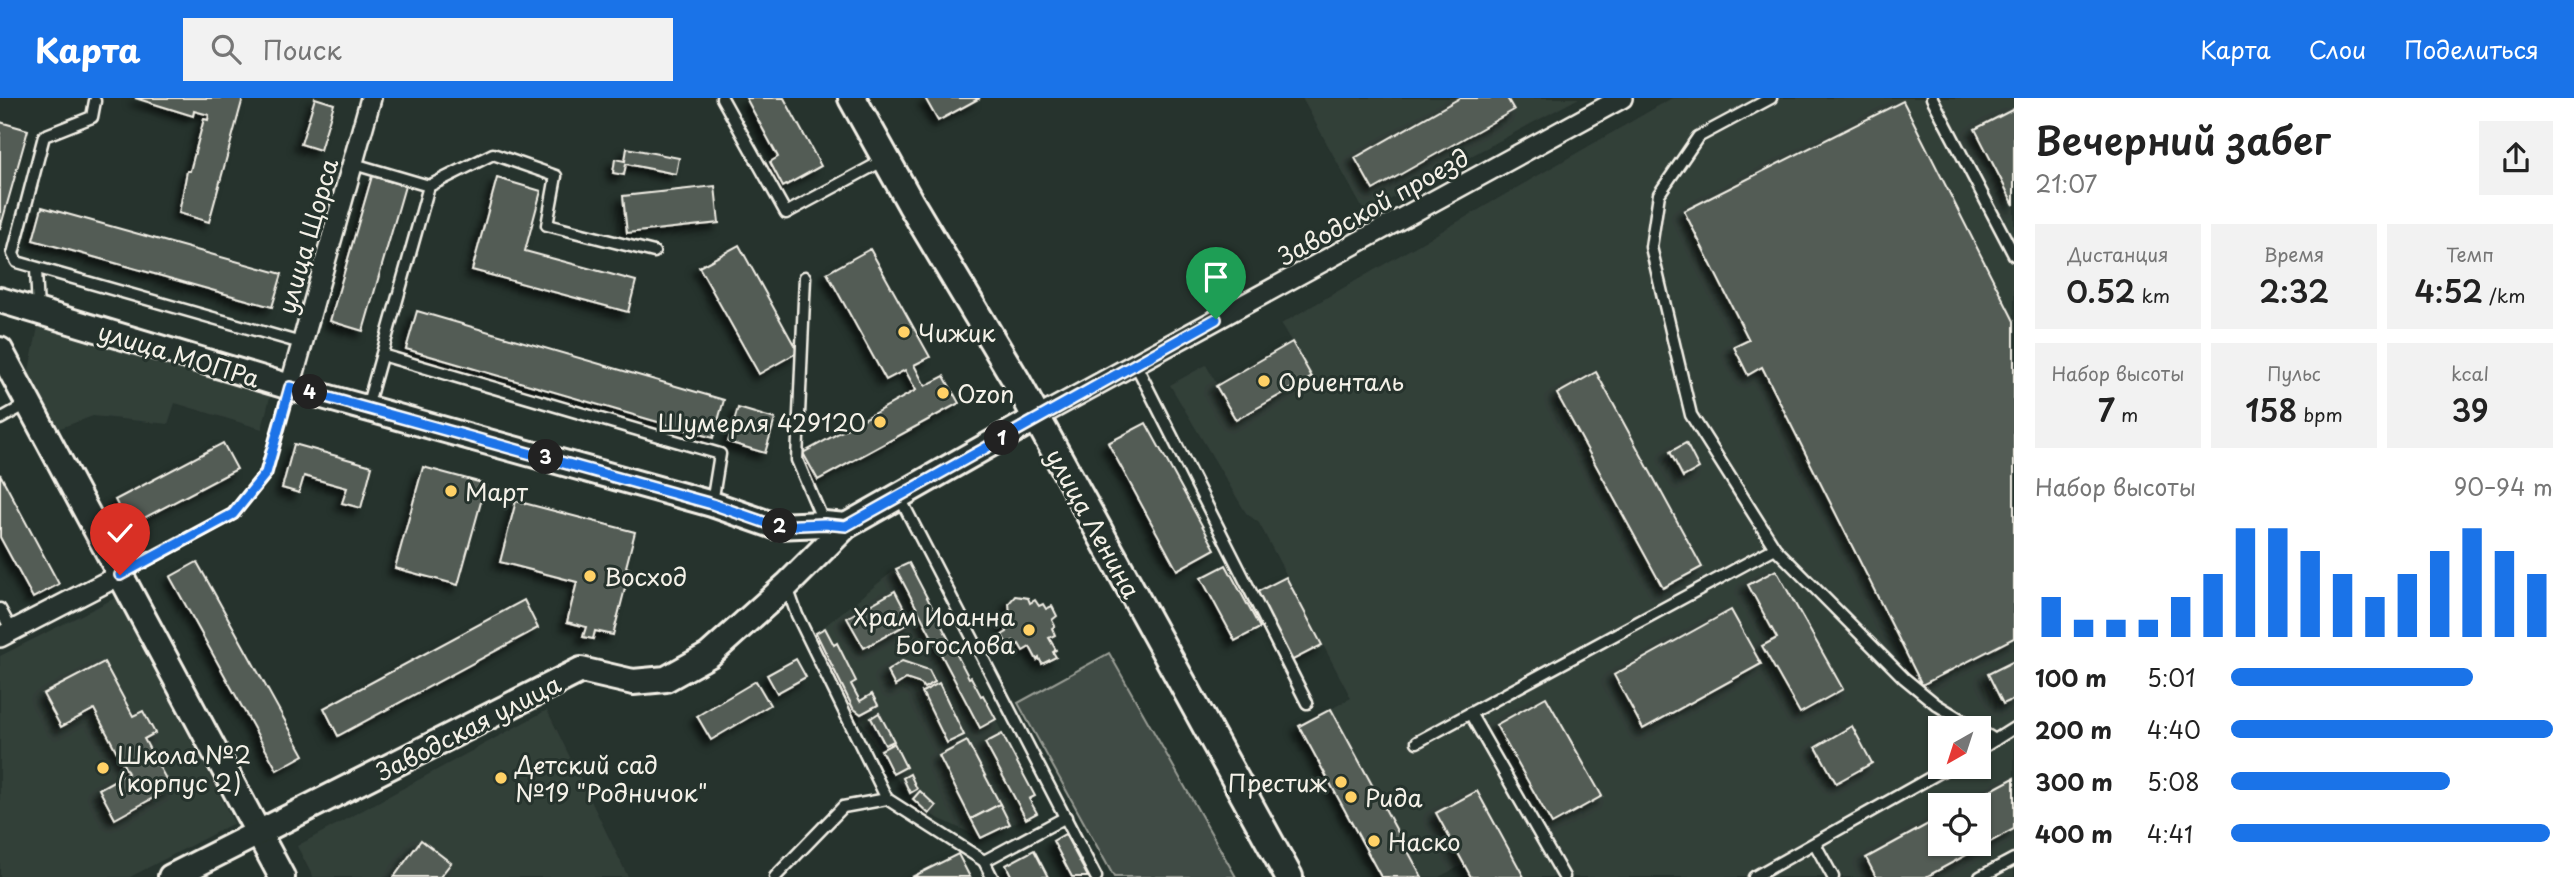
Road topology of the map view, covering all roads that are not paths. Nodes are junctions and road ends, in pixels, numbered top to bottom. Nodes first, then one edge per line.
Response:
1 (82, 98) edge
2 (371, 98) edge
3 (722, 98) edge
4 (852, 98) edge
5 (1622, 98) edge
6 (1771, 98) edge
7 (1932, 98) edge
8 (95, 100) edge
9 (887, 159) junction
10 (354, 164) junction
11 (429, 186) junction
12 (654, 252) dead end
13 (2014, 255) edge
14 (36, 269) junction
15 (805, 277) dead end
16 (0, 300) edge
17 (38, 311) junction
18 (301, 343) junction
19 (0, 350) edge
20 (382, 355) junction
21 (1135, 363) junction
22 (290, 387) junction
23 (28, 403) junction
24 (367, 407) junction
25 (1036, 418) junction
26 (0, 419) edge
27 (899, 496) junction
28 (712, 504) junction
29 (835, 525) junction
30 (1774, 548) junction
31 (120, 575) junction
32 (787, 585) junction
33 (0, 609) edge
34 (6, 634) edge
35 (1307, 703) dead end
36 (1470, 713) junction
37 (1955, 716) edge
38 (2014, 728) edge
39 (1992, 738) edge
40 (1995, 740) junction
41 (1417, 742) dead end
42 (1992, 742) edge
43 (1928, 779) edge
44 (887, 799) junction
45 (1066, 817) junction
46 (258, 832) junction
47 (1815, 844) junction
48 (2014, 859) edge
49 (984, 861) junction
50 (171, 877) edge
51 (282, 877) edge
52 (775, 877) edge
53 (992, 877) edge
54 (1096, 877) edge
55 (1289, 877) edge
56 (1564, 877) edge
57 (1754, 877) edge
58 (1833, 877) edge
59 (1980, 877) edge

1 - 8 lane
2 - 10 street, улица Щорса
3 - 9 lane
4 - 9 main road, улица Ленина
5 - 21 street, Заводской проезд
6 - 30 lane
7 - 13 lane
8 - 14 lane
9 - 25 main road, улица Ленина
10 - 11 lane
10 - 18 street, улица Щорса
11 - 12 lane
11 - 20 lane
14 - 17 lane
14 - 18 lane
15 - 29 lane
16 - 17 street, улица МОПРа
17 - 22 street, улица МОПРа
18 - 22 street, улица Щорса
19 - 23 street
20 - 24 lane
20 - 28 lane
21 - 25 street, Заводской проезд
21 - 35 lane
22 - 24 street, улица МОПРа
22 - 31 lane
23 - 26 lane
23 - 31 street
24 - 28 street, улица МОПРа
25 - 27 street, Заводская улица
25 - 55 main road, улица Ленина
27 - 29 street, Заводская улица
27 - 45 lane
28 - 29 street, улица МОПРа
29 - 32 street, Заводская улица
30 - 36 lane
30 - 37 lane
31 - 34 street
31 - 46 street
32 - 44 lane
32 - 46 street, Заводская улица
33 - 34 lane
36 - 41 lane
36 - 56 lane
38 - 40 lane
39 - 40 lane
40 - 42 lane
43 - 47 lane
44 - 49 lane
44 - 52 lane
45 - 49 lane
45 - 54 lane
46 - 50 street, Заводская улица
46 - 51 street
47 - 57 lane
47 - 58 lane
48 - 59 lane
49 - 53 lane

